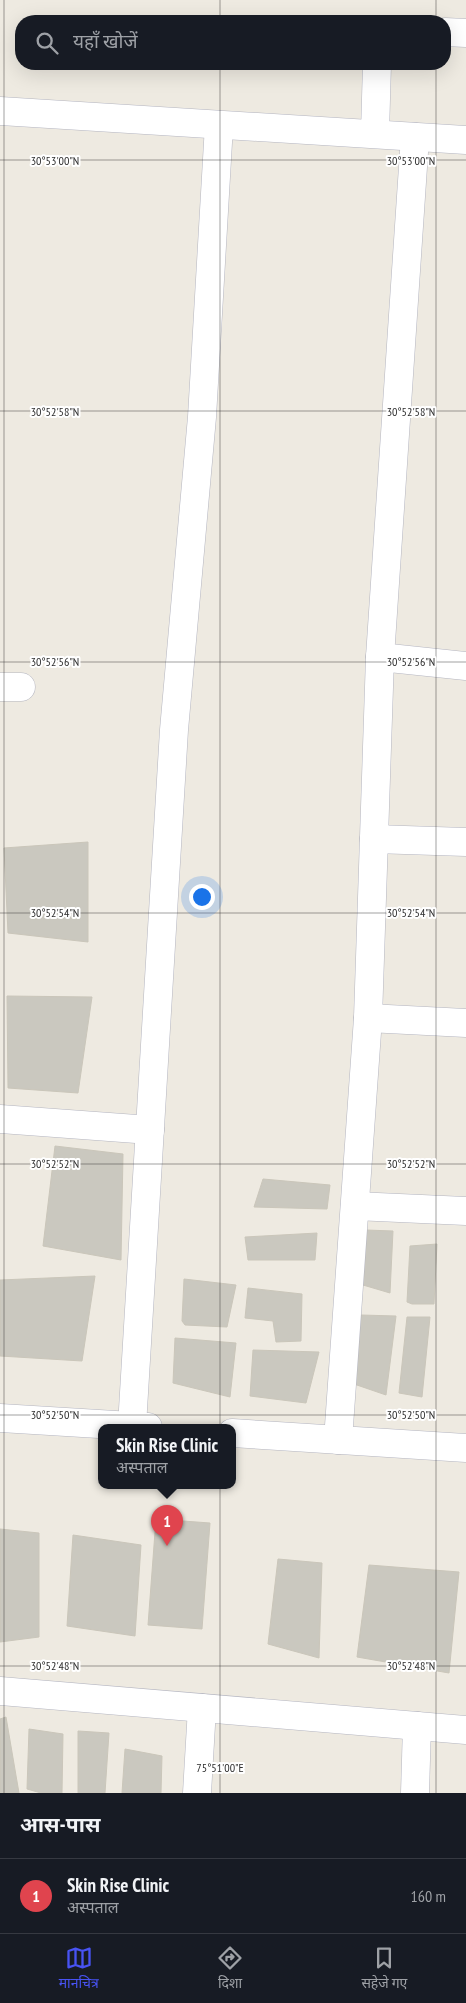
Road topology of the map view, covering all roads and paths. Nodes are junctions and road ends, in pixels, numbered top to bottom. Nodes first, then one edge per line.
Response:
1 (451, 32) edge
2 (466, 33) edge
3 (377, 70) edge
4 (0, 111) edge
5 (219, 125) junction
6 (375, 133) junction
7 (416, 137) junction
8 (466, 140) edge
9 (380, 657) junction
10 (466, 666) edge
11 (374, 839) junction
12 (466, 842) edge
13 (368, 1018) junction
14 (466, 1022) edge
15 (0, 1119) edge
16 (150, 1130) junction
17 (355, 1206) junction
18 (466, 1211) edge
19 (0, 1418) edge
20 (98, 1424) edge
21 (140, 1424) edge
22 (236, 1433) edge
23 (338, 1440) junction
24 (466, 1448) edge
25 (0, 1690) edge
26 (202, 1708) junction
27 (417, 1726) junction
28 (466, 1730) edge
29 (196, 1793) edge
30 (415, 1793) edge

1 - 2 street
3 - 6 street
4 - 5 street
5 - 6 street
5 - 16 street
6 - 7 street
7 - 8 street
7 - 9 street
9 - 10 street
9 - 11 street
11 - 12 street
11 - 13 street
13 - 14 street
13 - 17 street
15 - 16 street
16 - 21 street
17 - 18 street
17 - 23 street
19 - 20 street
22 - 23 street
23 - 24 street
25 - 26 street
26 - 27 street
26 - 29 street
27 - 28 street
27 - 30 street

